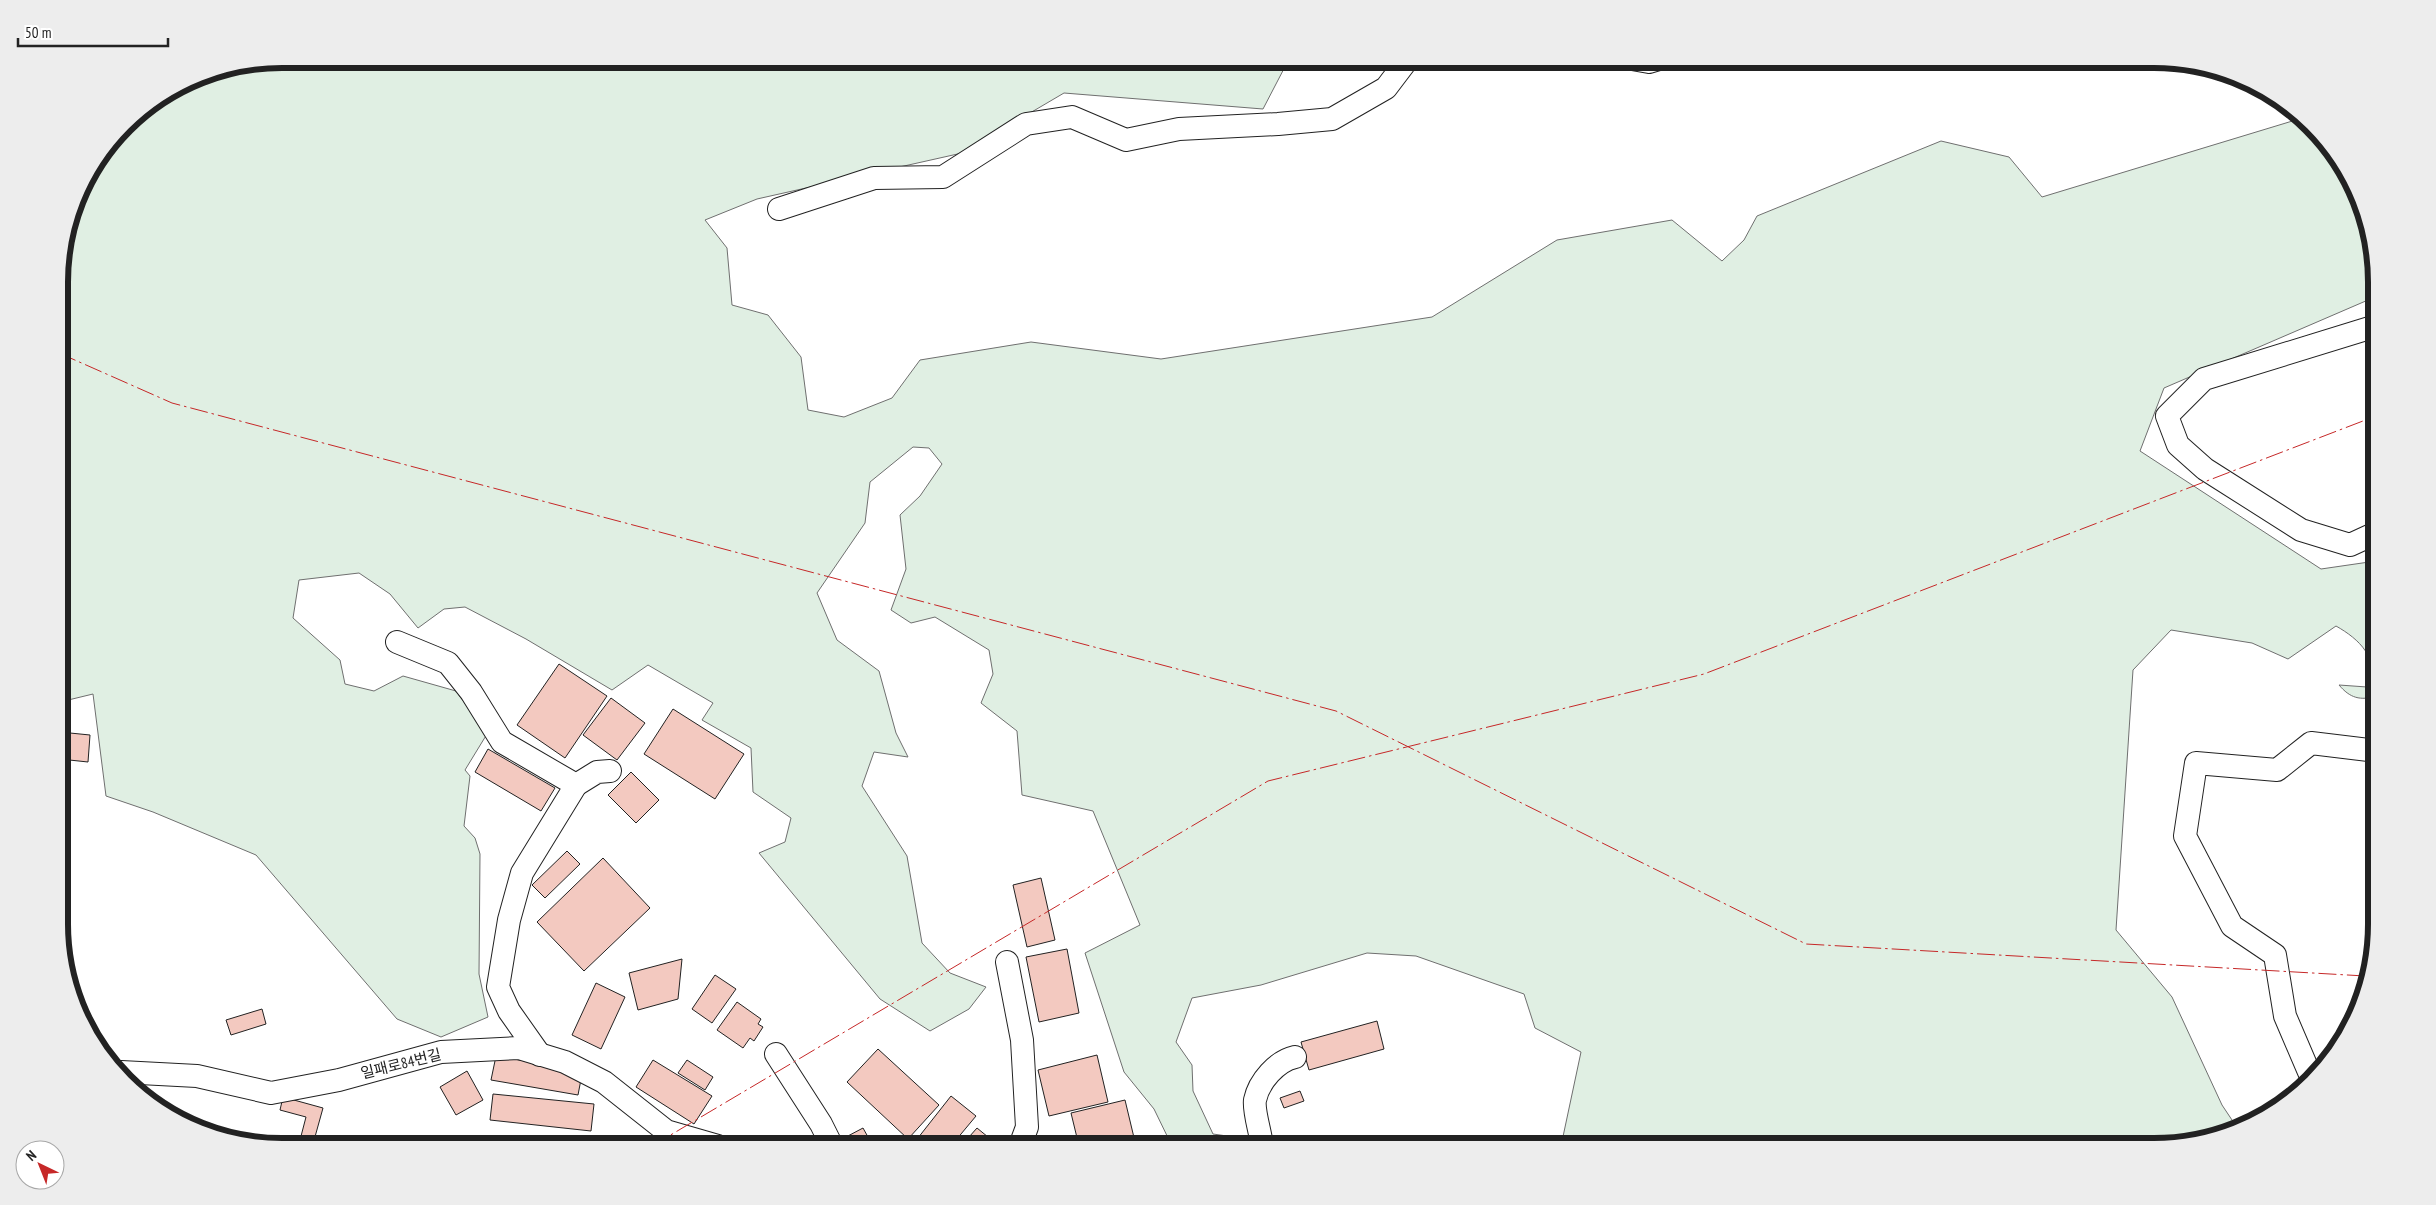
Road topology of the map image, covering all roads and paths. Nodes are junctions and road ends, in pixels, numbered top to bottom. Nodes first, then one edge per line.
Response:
1 (1401, 68) edge
2 (779, 209) dead end
3 (2368, 328) edge
4 (2368, 537) edge
5 (398, 642) dead end
6 (2368, 750) edge
7 (610, 771) dead end
8 (576, 785) junction
9 (1007, 962) dead end
10 (776, 1054) dead end
11 (540, 1055) junction
12 (1295, 1058) dead end
13 (128, 1072) edge
14 (2309, 1072) edge
15 (690, 1138) edge
16 (828, 1138) edge
17 (1023, 1138) edge
18 (1261, 1138) edge

1 - 2 street
3 - 4 street
5 - 8 street
6 - 14 street
7 - 8 street
8 - 11 street
9 - 17 street
10 - 16 street
11 - 13 street, 일패로84번길
11 - 15 street, 일패로84번길
12 - 18 street

